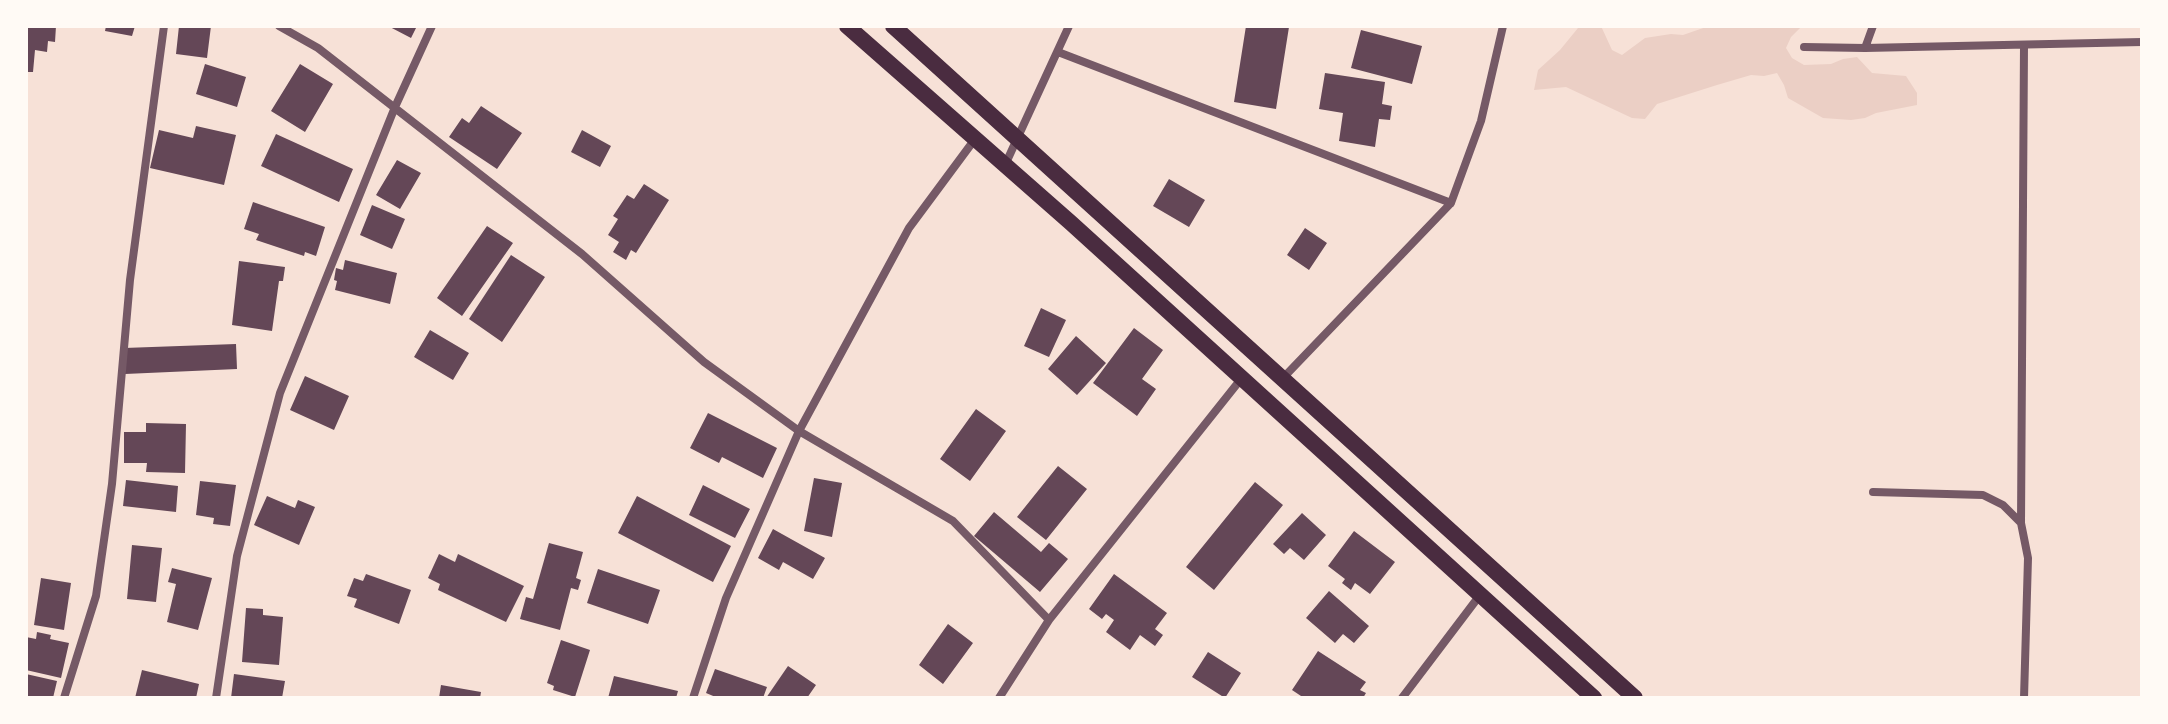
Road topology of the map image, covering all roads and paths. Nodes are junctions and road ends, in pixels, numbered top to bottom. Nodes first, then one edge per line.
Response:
1 (164, 26) edge
2 (279, 26) edge
3 (432, 26) edge
4 (847, 26) edge
5 (893, 26) edge
6 (1069, 26) edge
7 (1503, 26) edge
8 (1873, 26) edge
9 (2142, 42) edge
10 (2024, 45) junction
11 (1804, 47) dead end
12 (1865, 48) junction
13 (1058, 52) junction
14 (395, 107) junction
15 (1018, 138) junction
16 (975, 139) junction
17 (1005, 166) junction
18 (1089, 201) junction
19 (1451, 203) junction
20 (1071, 223) junction
21 (1241, 379) junction
22 (1282, 379) junction
23 (799, 431) junction
24 (1873, 492) dead end
25 (2021, 523) junction
26 (1480, 595) junction
27 (1049, 620) junction
28 (64, 698) edge
29 (216, 698) edge
30 (693, 698) edge
31 (999, 698) edge
32 (1402, 698) edge
33 (1594, 698) edge
34 (1635, 698) edge
35 (2024, 698) edge

1 - 28 street
2 - 14 street
3 - 14 street
4 - 16 highway
5 - 15 highway
6 - 13 street
7 - 19 street
8 - 12 street
9 - 10 street
10 - 12 street
10 - 25 street
11 - 12 street
13 - 15 street
13 - 19 street
14 - 23 street
14 - 29 street
15 - 17 street
15 - 18 highway
16 - 17 highway
16 - 23 street
17 - 20 highway
18 - 20 highway
18 - 22 highway
19 - 22 street
20 - 21 highway
21 - 26 highway
21 - 27 street
22 - 34 highway
23 - 27 street
23 - 30 street
24 - 25 street
25 - 35 street
26 - 32 street
26 - 33 highway
27 - 31 street

